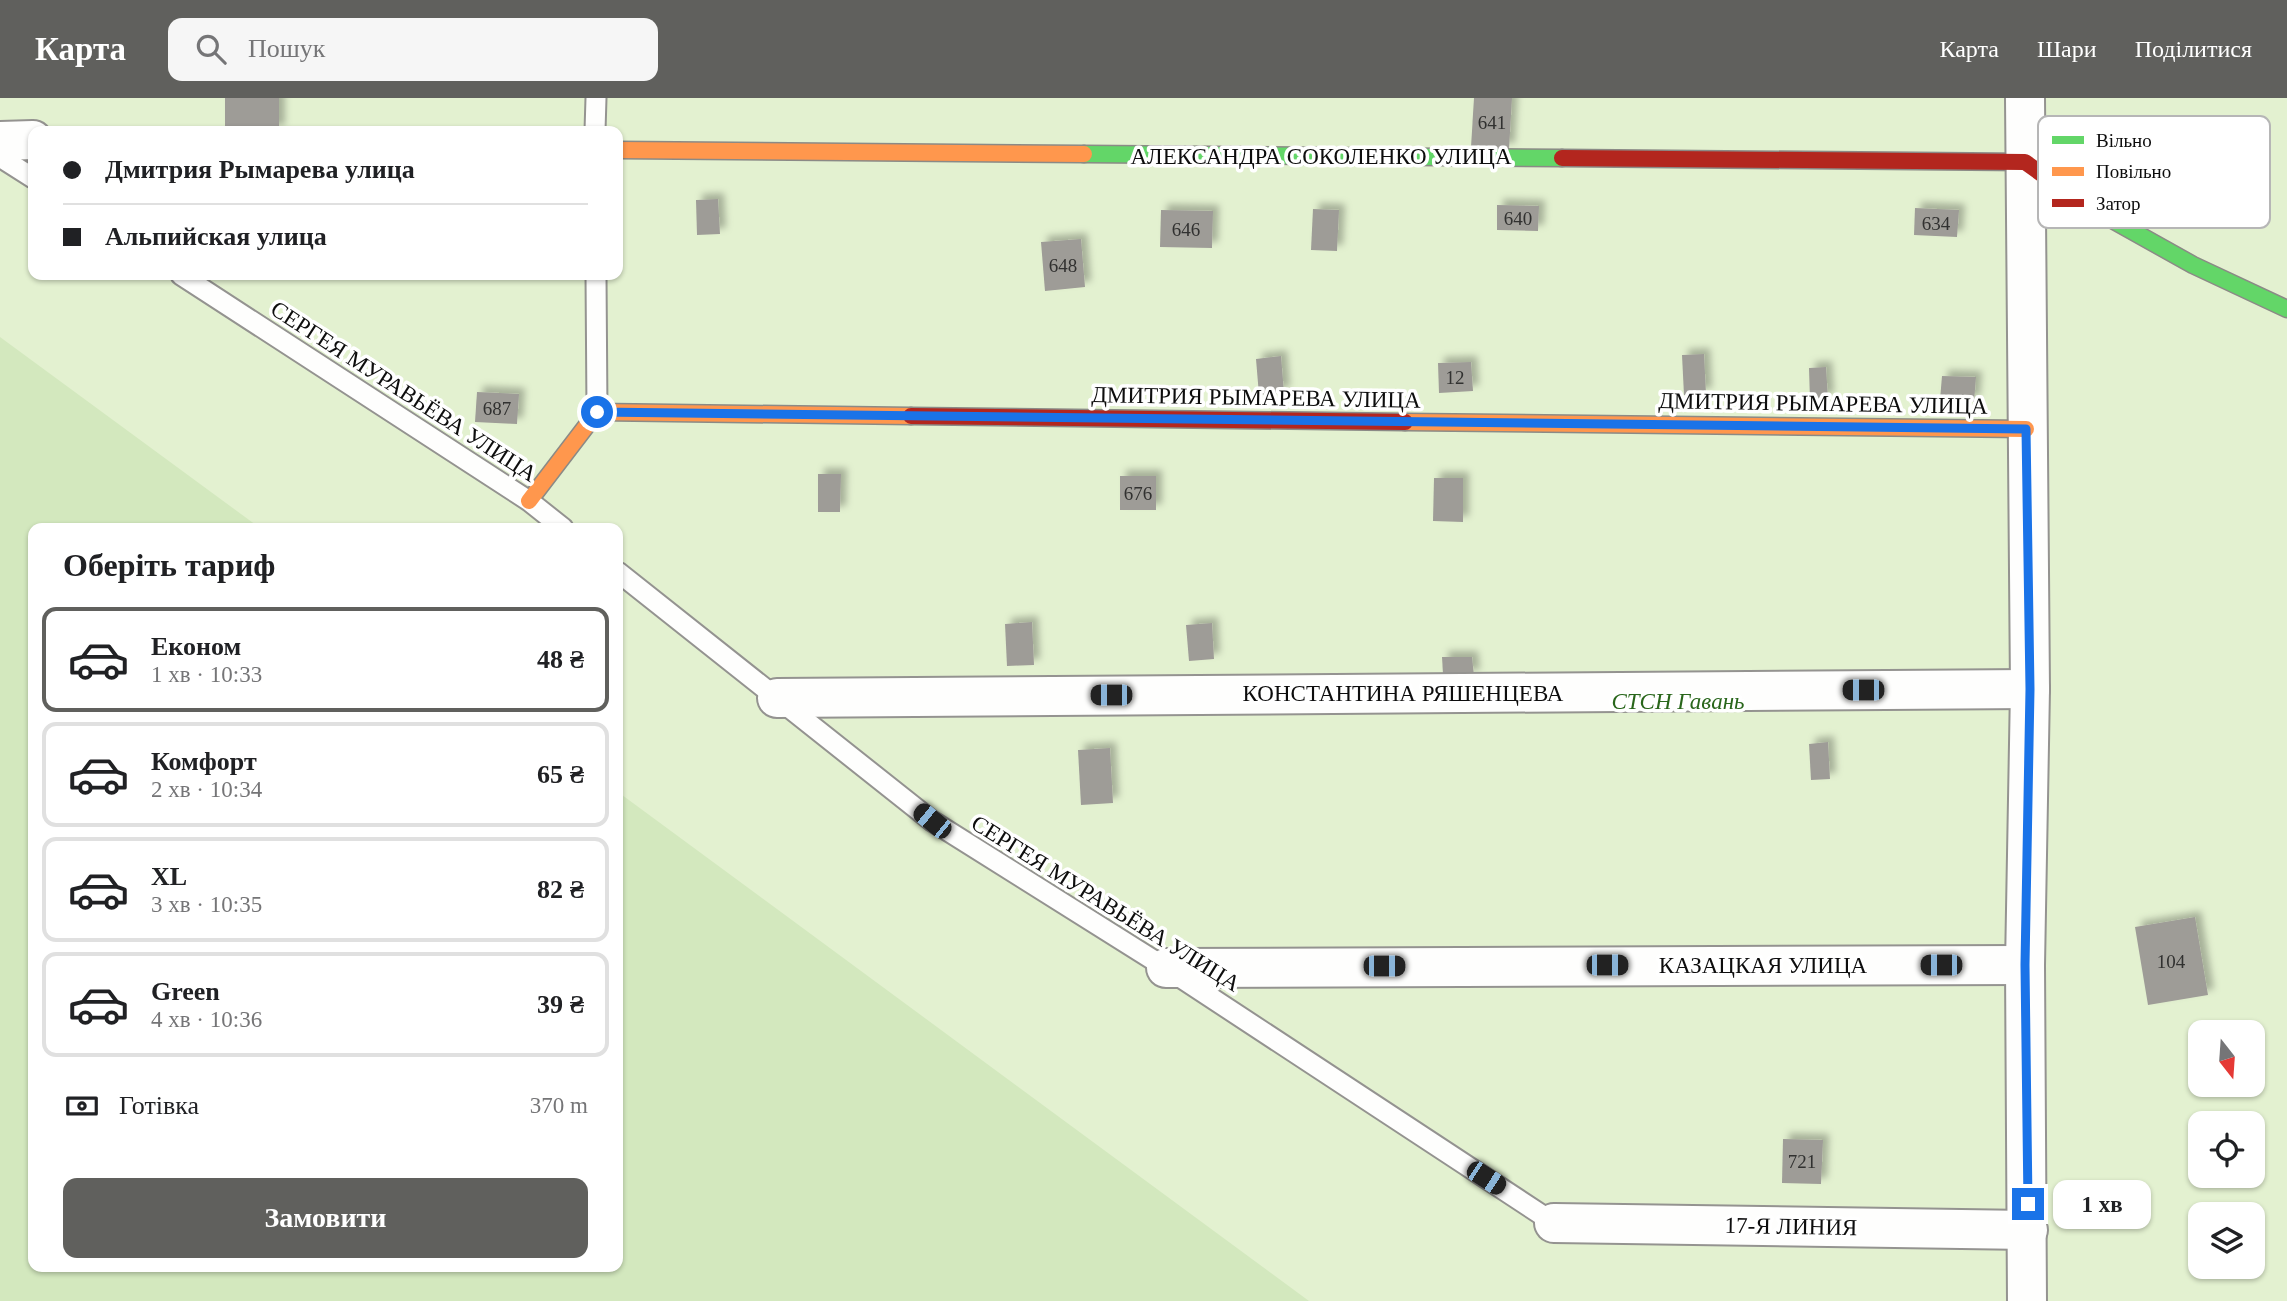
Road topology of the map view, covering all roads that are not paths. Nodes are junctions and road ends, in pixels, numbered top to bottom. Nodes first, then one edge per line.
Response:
1 (596, 98) edge
2 (2025, 98) edge
3 (595, 126) edge
4 (28, 140) edge
5 (0, 141) edge
6 (623, 150) edge
7 (0, 157) edge
8 (2025, 162) junction
9 (2038, 172) edge
10 (28, 175) edge
11 (2126, 228) edge
12 (189, 280) edge
13 (596, 280) edge
14 (2287, 309) edge
15 (597, 412) junction
16 (2026, 429) junction
17 (529, 501) junction
18 (558, 523) edge
19 (623, 576) edge
20 (2030, 689) junction
21 (776, 698) junction
22 (2025, 965) junction
23 (1166, 968) junction
24 (1554, 1223) joint
25 (2028, 1230) junction
26 (2027, 1301) edge

1 - 3 lane
2 - 8 street
4 - 5 street
6 - 8 street, АЛЕКСАНДРА СОКОЛЕНКО УЛИЦА
7 - 10 lane
8 - 9 street
8 - 16 street
11 - 14 street
12 - 17 lane, СЕРГЕЯ МУРАВЬЁВА УЛИЦА
13 - 15 lane
15 - 16 street, ДМИТРИЯ РЫМАРЕВА УЛИЦА
15 - 17 street
16 - 20 street
17 - 18 lane, СЕРГЕЯ МУРАВЬЁВА УЛИЦА
19 - 21 lane, СЕРГЕЯ МУРАВЬЁВА УЛИЦА
20 - 21 street, КОНСТАНТИНА РЯШЕНЦЕВА
20 - 22 street
21 - 23 lane, СЕРГЕЯ МУРАВЬЁВА УЛИЦА
22 - 23 street, КАЗАЦКАЯ УЛИЦА
22 - 25 street
23 - 24 lane, СЕРГЕЯ МУРАВЬЁВА УЛИЦА
24 - 25 street, 17-Я ЛИНИЯ
25 - 26 street

